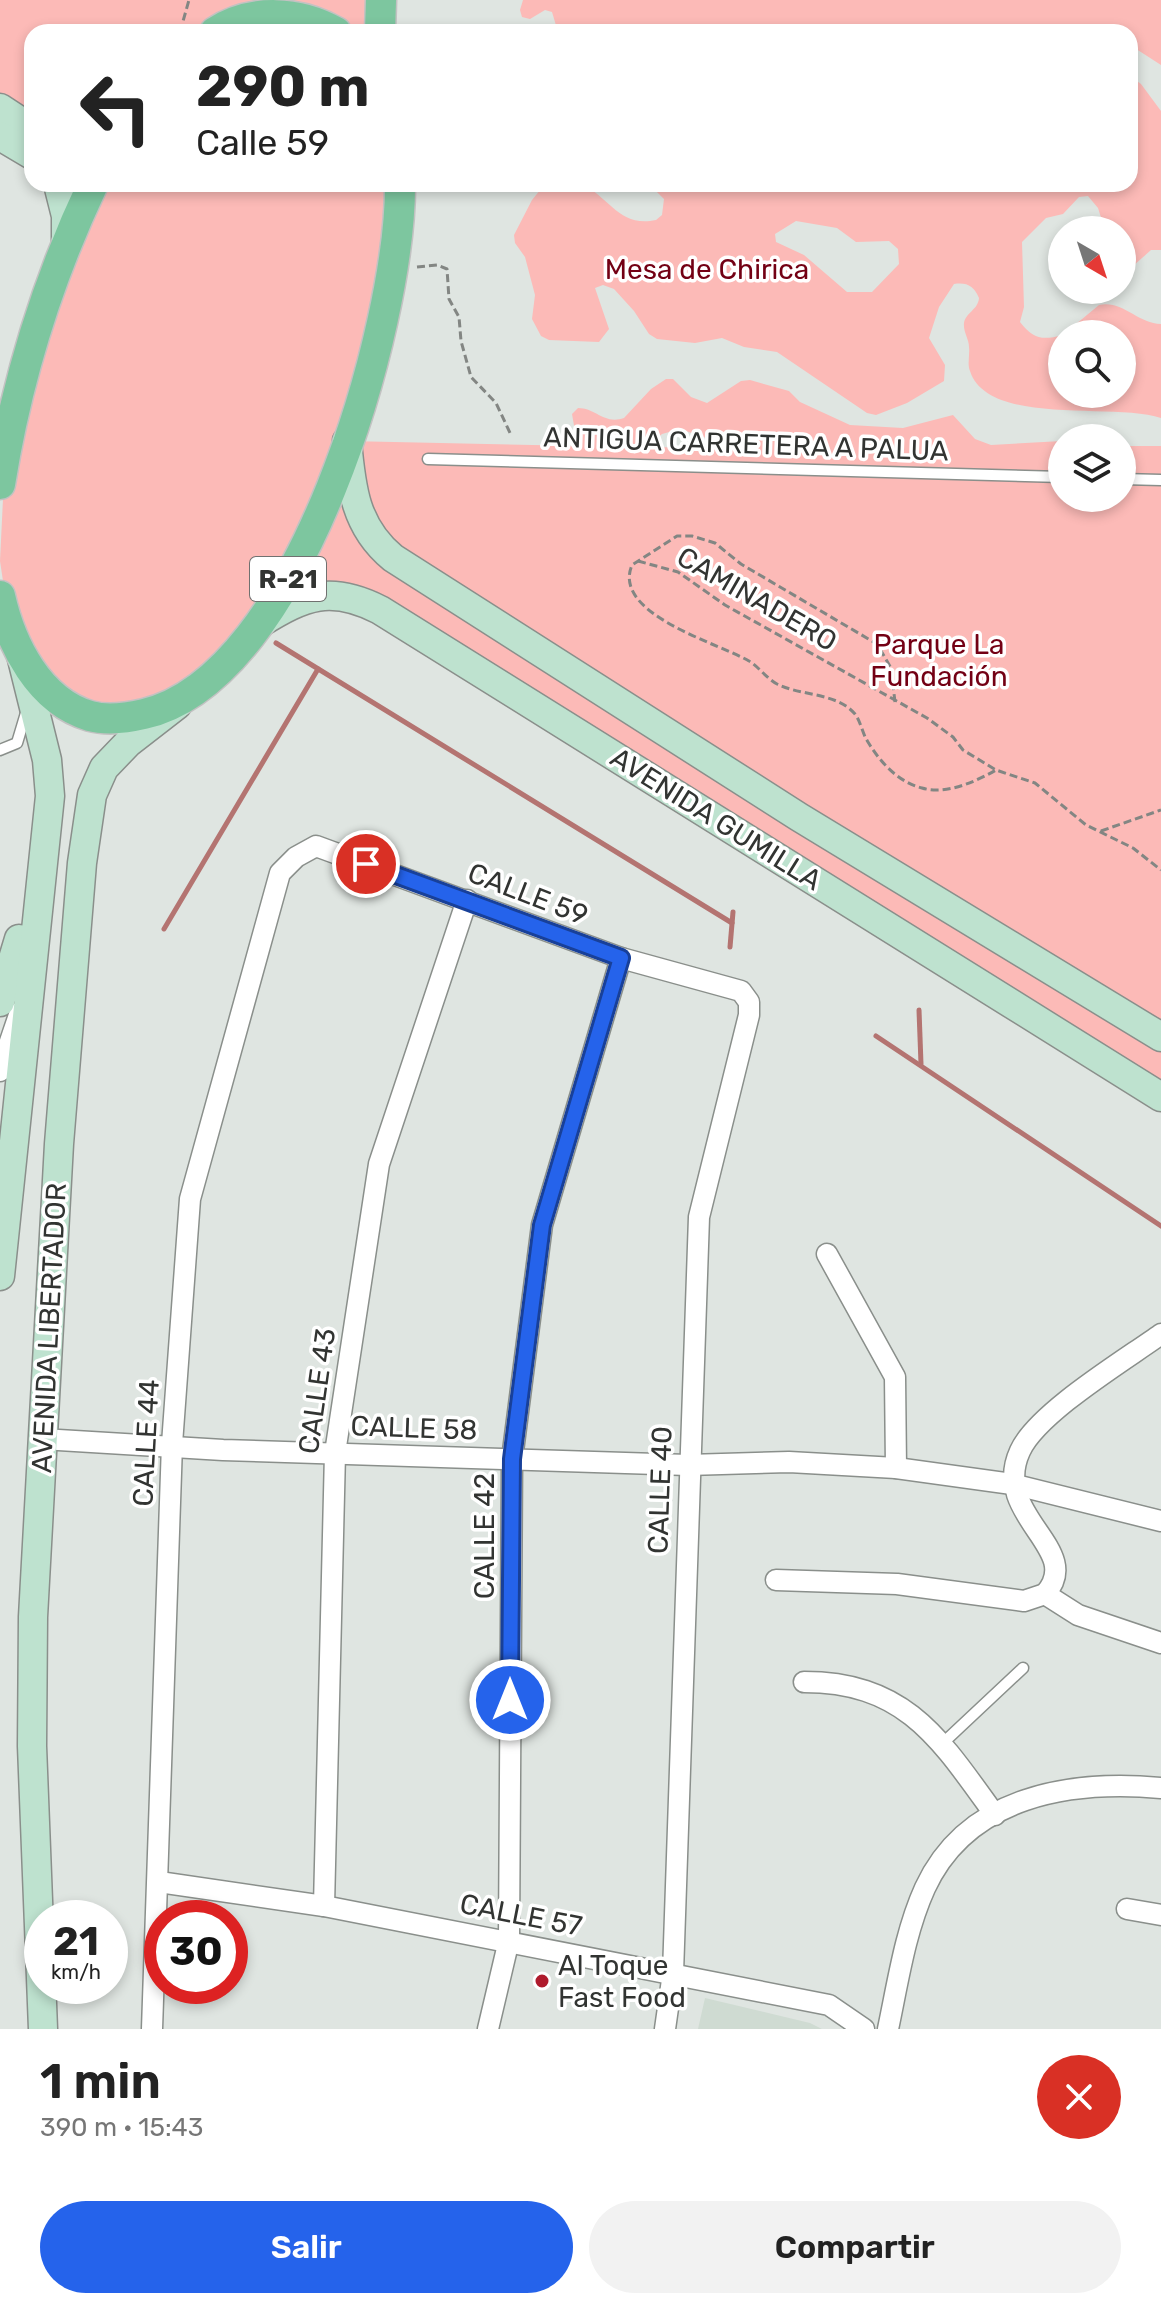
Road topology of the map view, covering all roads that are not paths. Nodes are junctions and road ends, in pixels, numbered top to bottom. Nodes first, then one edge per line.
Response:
1 (260, 0) edge
2 (381, 0) edge
3 (226, 24) edge
4 (234, 24) edge
5 (320, 24) edge
6 (380, 24) edge
7 (0, 108) edge
8 (24, 124) edge
9 (0, 136) edge
10 (24, 150) edge
11 (60, 192) edge
12 (89, 192) edge
13 (399, 192) edge
14 (66, 245) junction
15 (9, 393) edge
16 (347, 441) junction
17 (428, 459) dead end
18 (1048, 477) edge
19 (1136, 479) edge
20 (1161, 480) edge
21 (0, 484) edge
22 (0, 596) edge
23 (260, 623) junction
24 (15, 654) junction
25 (209, 681) junction
26 (30, 692) junction
27 (0, 750) edge
28 (44, 846) junction
29 (280, 873) joint
30 (467, 900) junction
31 (621, 958) junction
32 (29, 989) junction
33 (0, 1002) edge
34 (749, 1015) joint
35 (1161, 1037) edge
36 (0, 1071) edge
37 (1161, 1097) edge
38 (827, 1254) dead end
39 (0, 1276) edge
40 (1161, 1334) edge
41 (42, 1439) junction
42 (172, 1444) junction
43 (335, 1453) junction
44 (512, 1459) junction
45 (688, 1465) junction
46 (896, 1468) junction
47 (1012, 1484) junction
48 (1161, 1521) edge
49 (776, 1580) dead end
50 (1045, 1594) junction
51 (1161, 1643) edge
52 (1023, 1668) dead end
53 (804, 1682) dead end
54 (943, 1743) junction
55 (1161, 1788) edge
56 (995, 1815) junction
57 (159, 1882) junction
58 (324, 1906) junction
59 (1127, 1909) dead end
60 (1161, 1915) edge
61 (509, 1940) junction
62 (673, 1973) junction
63 (43, 2029) edge
64 (152, 2029) edge
65 (488, 2029) edge
66 (655, 2029) edge
67 (665, 2029) edge
68 (864, 2029) edge
69 (888, 2029) edge

1 - 3 main road
2 - 6 main road
4 - 5 main road
7 - 8 main road
9 - 10 main road
11 - 14 main road
12 - 14 main road
13 - 16 main road, R-21
14 - 15 main road
15 - 21 main road
16 - 23 main road, R-21
16 - 35 main road, AVENIDA GUMILLA
17 - 18 lane, ANTIGUA CARRETERA A PALUA
19 - 20 lane
22 - 24 main road, R-21
23 - 25 main road, R-21
23 - 37 main road, AVENIDA GUMILLA
24 - 25 main road, R-21
24 - 26 main road, AVENIDA LIBERTADOR
25 - 41 main road, AVENIDA LIBERTADOR
26 - 27 lane
26 - 28 main road, AVENIDA LIBERTADOR
28 - 32 main road, AVENIDA LIBERTADOR
28 - 33 main road
29 - 30 street, CALLE 59
29 - 42 street, CALLE 44
30 - 31 street, CALLE 59
30 - 43 street, CALLE 43
31 - 34 street, CALLE 59
31 - 44 street, CALLE 42
32 - 36 street, AVENIDA LIBERTADOR
32 - 39 main road, AVENIDA LIBERTADOR
34 - 45 street, CALLE 40
38 - 46 street
40 - 47 street
41 - 42 street, CALLE 58
41 - 63 main road, AVENIDA LIBERTADOR
42 - 43 street, CALLE 58
42 - 57 street, CALLE 44
43 - 44 street, CALLE 58
43 - 58 street, CALLE 43
44 - 45 street, CALLE 58
44 - 61 street, CALLE 42
45 - 46 street, CALLE 58
45 - 62 street, CALLE 40
46 - 47 street, CALLE 58
47 - 48 street, CALLE 58
47 - 50 street
49 - 50 street
50 - 51 street
52 - 54 lane
53 - 54 street
54 - 56 street
55 - 56 street
56 - 69 street
57 - 58 street, CALLE 57
57 - 64 street, CALLE 44
58 - 61 street, CALLE 57
59 - 60 street
61 - 62 street, CALLE 57
61 - 65 street, CALLE 42
62 - 66 street
62 - 67 street
62 - 68 street, CALLE 57

